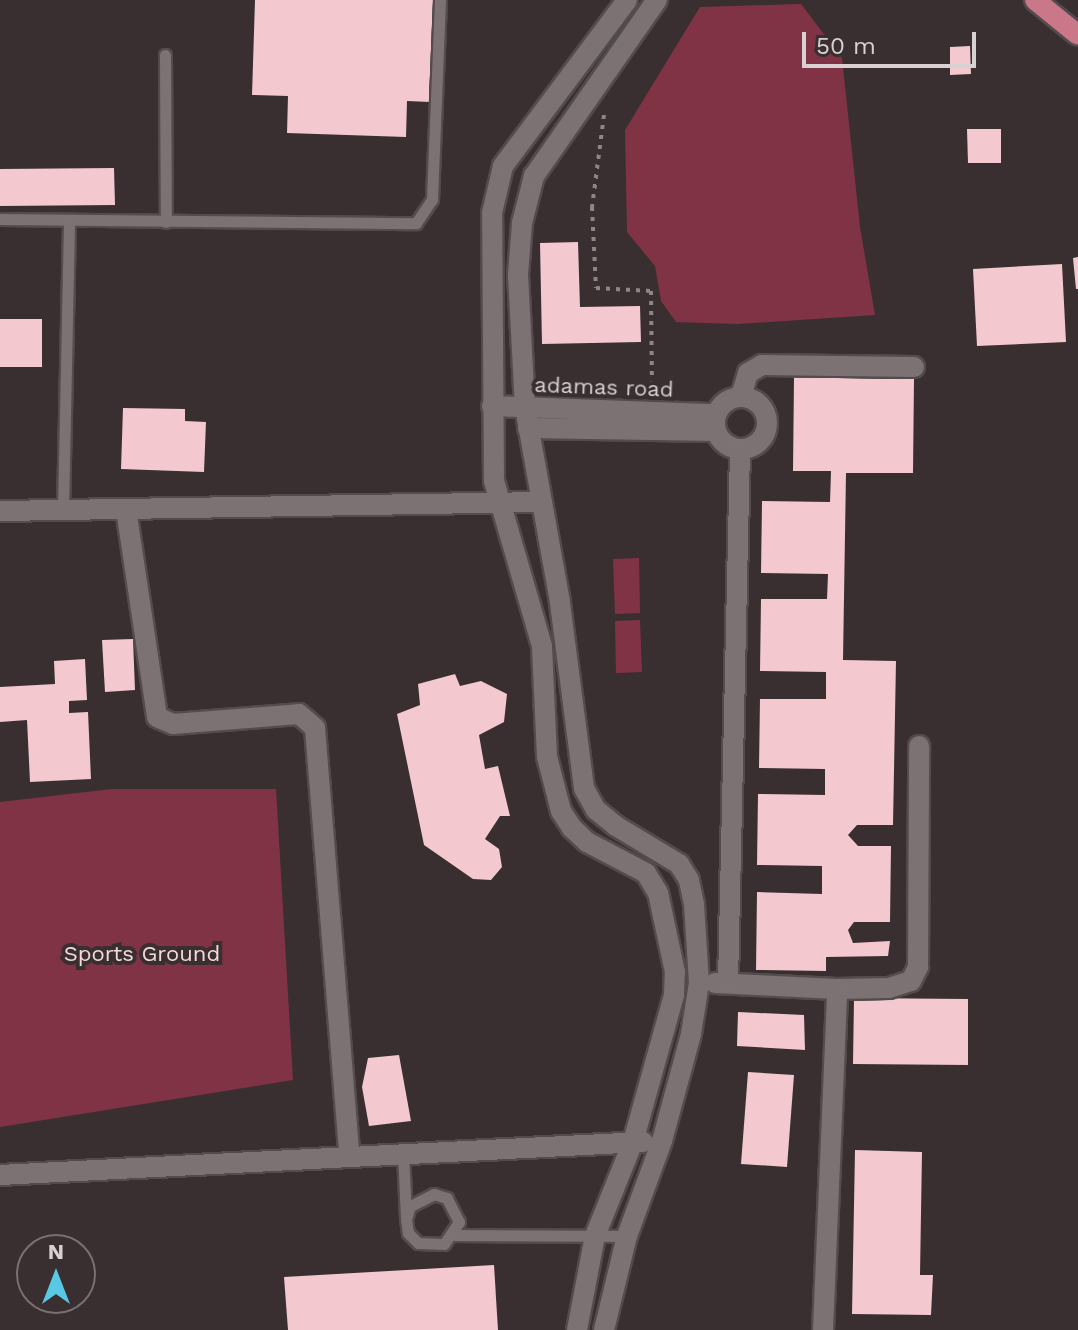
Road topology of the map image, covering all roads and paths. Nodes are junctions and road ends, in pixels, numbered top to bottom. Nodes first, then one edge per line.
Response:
1 (440, 0) edge
2 (627, 0) edge
3 (657, 0) edge
4 (1035, 0) edge
5 (1078, 35) edge
6 (165, 55) dead end
7 (604, 110) dead end
8 (0, 219) edge
9 (69, 220) junction
10 (166, 222) junction
11 (914, 367) dead end
12 (741, 396) junction
13 (652, 397) dead end
14 (492, 406) junction
15 (527, 418) junction
16 (715, 422) junction
17 (740, 450) junction
18 (540, 502) junction
19 (503, 503) junction
20 (126, 509) junction
21 (63, 510) junction
22 (0, 511) edge
23 (919, 746) dead end
24 (578, 755) junction
25 (547, 757) junction
26 (699, 983) junction
27 (728, 983) junction
28 (837, 989) junction
29 (662, 1141) junction
30 (633, 1142) junction
31 (403, 1151) junction
32 (349, 1153) junction
33 (0, 1175) edge
34 (406, 1219) junction
35 (455, 1235) junction
36 (595, 1236) junction
37 (627, 1236) junction
38 (577, 1330) edge
39 (604, 1330) edge
40 (823, 1330) edge

1 - 10 lane
2 - 14 street
3 - 15 street
4 - 5 main road
6 - 10 lane
7 - 13 path
8 - 9 lane
9 - 10 lane
9 - 21 lane
11 - 12 street
12 - 16 street
12 - 17 street
14 - 15 street, adamas road
14 - 19 street
15 - 16 street, adamas road
15 - 18 street
16 - 17 street
17 - 27 street
18 - 19 street
18 - 24 street
19 - 20 street
19 - 25 street
20 - 21 street
20 - 32 street
21 - 22 street
23 - 28 street
24 - 25 street
24 - 26 street
25 - 30 street
26 - 27 street
26 - 29 street
27 - 28 street
28 - 40 street
29 - 30 street
29 - 37 street
30 - 31 street
30 - 36 street
31 - 32 street
31 - 34 lane
32 - 33 street
34 - 35 lane
34 - 35 lane
35 - 36 lane
36 - 37 lane
36 - 38 street
37 - 39 street

